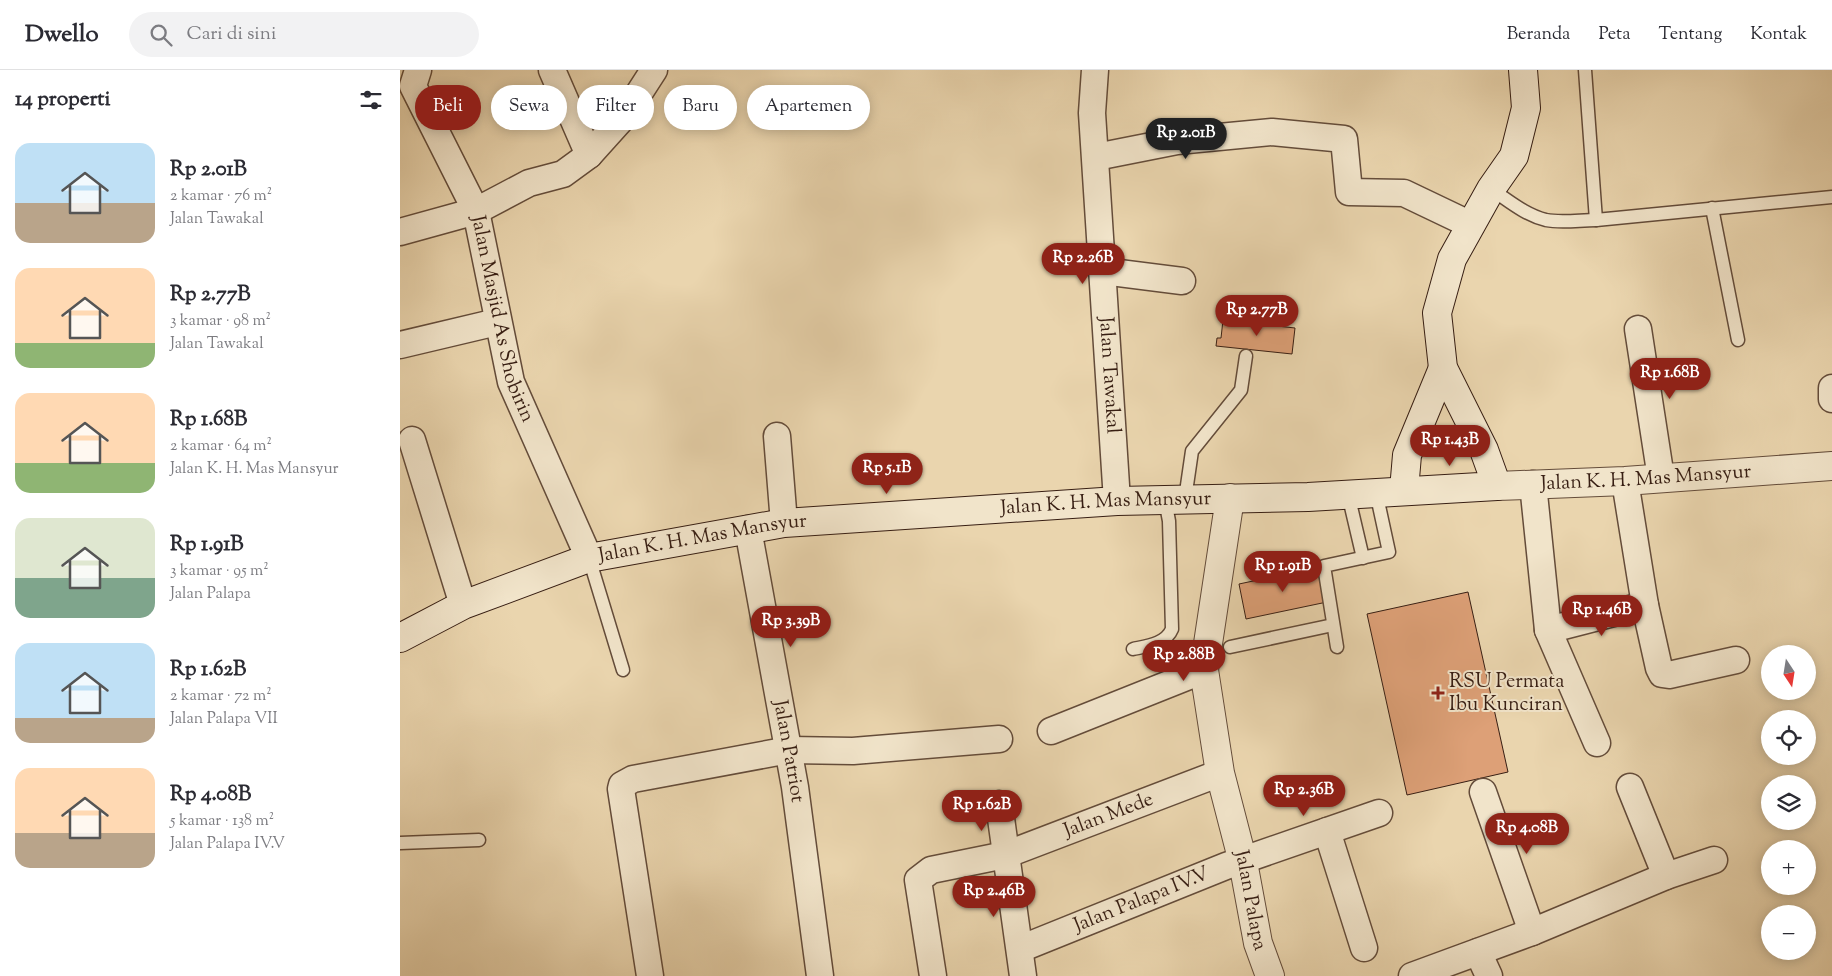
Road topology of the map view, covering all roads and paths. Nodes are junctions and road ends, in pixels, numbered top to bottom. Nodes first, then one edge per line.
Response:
1 (418, 70) edge
2 (552, 70) edge
3 (654, 70) edge
4 (1095, 70) edge
5 (1523, 70) edge
6 (1585, 70) edge
7 (589, 155) junction
8 (1096, 157) junction
9 (1491, 190) junction
10 (1832, 197) edge
11 (1712, 208) junction
12 (476, 211) junction
13 (1596, 220) junction
14 (1471, 225) junction
15 (400, 232) edge
16 (1103, 271) junction
17 (1182, 280) dead end
18 (497, 322) junction
19 (1638, 329) dead end
20 (1738, 340) dead end
21 (400, 345) edge
22 (1246, 356) dead end
23 (1443, 368) junction
24 (1832, 388) edge
25 (1832, 399) edge
26 (777, 436) dead end
27 (412, 440) dead end
28 (1832, 466) edge
29 (1661, 478) junction
30 (1625, 481) junction
31 (1533, 484) junction
32 (1497, 486) junction
33 (1404, 490) junction
34 (1376, 492) junction
35 (1348, 494) junction
36 (1230, 498) junction
37 (1175, 500) junction
38 (1117, 501) junction
39 (784, 523) junction
40 (748, 529) junction
41 (589, 558) junction
42 (1363, 558) junction
43 (463, 605) junction
44 (1645, 605) junction
45 (1333, 625) junction
46 (1548, 630) junction
47 (400, 638) edge
48 (1230, 647) dead end
49 (1337, 647) dead end
50 (1133, 650) dead end
51 (1736, 660) dead end
52 (623, 670) dead end
53 (1204, 670) junction
54 (1051, 731) dead end
55 (999, 739) dead end
56 (1597, 743) dead end
57 (789, 750) junction
58 (1220, 773) junction
59 (1630, 787) dead end
60 (1483, 792) dead end
61 (999, 804) dead end
62 (1379, 814) dead end
63 (1326, 831) junction
64 (479, 840) dead end
65 (400, 843) edge
66 (1005, 855) junction
67 (1714, 860) dead end
68 (1243, 862) junction
69 (1666, 876) junction
70 (1532, 932) junction
71 (1364, 948) dead end
72 (1020, 949) junction
73 (1478, 952) junction
74 (650, 976) edge
75 (820, 976) edge
76 (933, 976) edge
77 (1023, 976) edge
78 (1270, 976) edge
79 (1412, 976) edge
80 (1489, 976) edge

1 - 12 street
2 - 7 street
3 - 7 street, Jalan Masjid As Shobirin
4 - 8 street, Jalan Tawakal
5 - 9 main road
6 - 13 lane
7 - 12 street, Jalan Masjid As Shobirin
8 - 14 street
8 - 16 street, Jalan Tawakal
9 - 13 lane
9 - 14 main road
10 - 11 lane
11 - 13 lane
11 - 20 lane
12 - 15 street
12 - 18 street, Jalan Masjid As Shobirin
14 - 23 main road
16 - 17 street
16 - 38 street, Jalan Tawakal
18 - 21 street
18 - 41 street, Jalan Masjid As Shobirin
19 - 29 street
22 - 37 lane
23 - 32 main road
23 - 33 main road
24 - 25 street
26 - 39 street
27 - 43 street
28 - 29 main road, Jalan K. H. Mas Mansyur
29 - 30 main road, Jalan K. H. Mas Mansyur
30 - 31 main road, Jalan K. H. Mas Mansyur
30 - 44 street
31 - 32 main road, Jalan K. H. Mas Mansyur
31 - 46 street
32 - 33 main road, Jalan K. H. Mas Mansyur
33 - 34 main road, Jalan K. H. Mas Mansyur
34 - 35 main road, Jalan K. H. Mas Mansyur
34 - 42 lane
35 - 36 main road, Jalan K. H. Mas Mansyur
35 - 42 lane
36 - 37 main road, Jalan K. H. Mas Mansyur
36 - 53 main road, Jalan Palapa
37 - 38 main road, Jalan K. H. Mas Mansyur
37 - 50 lane
38 - 39 main road, Jalan K. H. Mas Mansyur
39 - 40 main road, Jalan K. H. Mas Mansyur
40 - 41 main road, Jalan K. H. Mas Mansyur
40 - 57 street, Jalan Patriot
41 - 43 main road, Jalan K. H. Mas Mansyur
41 - 52 lane
42 - 45 lane
43 - 47 main road, Jalan K. H. Mas Mansyur
44 - 46 street
44 - 51 street
45 - 48 lane
45 - 49 lane
46 - 56 street
53 - 54 street
53 - 58 main road, Jalan Palapa
55 - 57 street
57 - 74 street
57 - 75 street, Jalan Patriot
58 - 66 street, Jalan Mede
58 - 68 main road, Jalan Palapa
59 - 69 street
60 - 70 street
61 - 66 street
62 - 63 street, Jalan Palapa IV.V
63 - 68 street, Jalan Palapa IV.V
63 - 71 street
64 - 65 lane
66 - 72 street
66 - 76 street, Jalan Mede
67 - 69 street
68 - 72 street, Jalan Palapa IV.V
68 - 78 main road, Jalan Palapa
69 - 70 street
70 - 73 street
72 - 77 street
73 - 79 street
73 - 80 street

